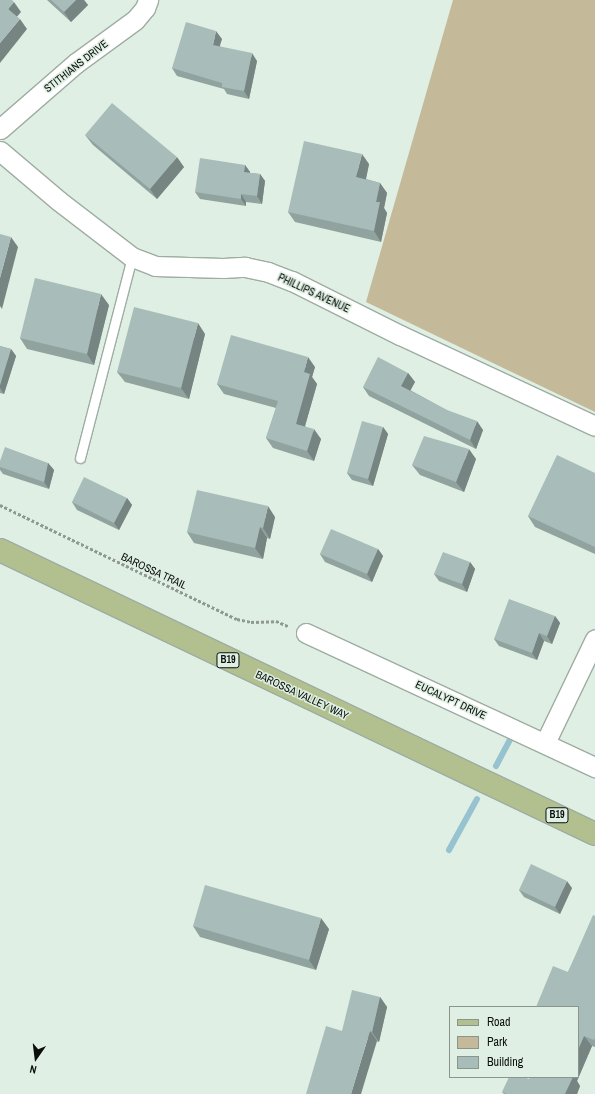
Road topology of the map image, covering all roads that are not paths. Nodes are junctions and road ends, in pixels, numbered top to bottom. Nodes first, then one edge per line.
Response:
1 (148, 0) edge
2 (0, 129) edge
3 (0, 151) edge
4 (132, 257) junction
5 (595, 426) edge
6 (80, 458) dead end
7 (0, 550) edge
8 (306, 633) road end
9 (595, 639) edge
10 (545, 743) junction
11 (595, 767) edge
12 (595, 834) edge

1 - 2 street, STITHIANS DRIVE
3 - 4 street, PHILLIPS AVENUE
4 - 5 street, PHILLIPS AVENUE
4 - 6 lane
7 - 12 main road, BAROSSA VALLEY WAY / B19
8 - 10 street, EUCALYPT DRIVE
9 - 10 street
10 - 11 street, EUCALYPT DRIVE

